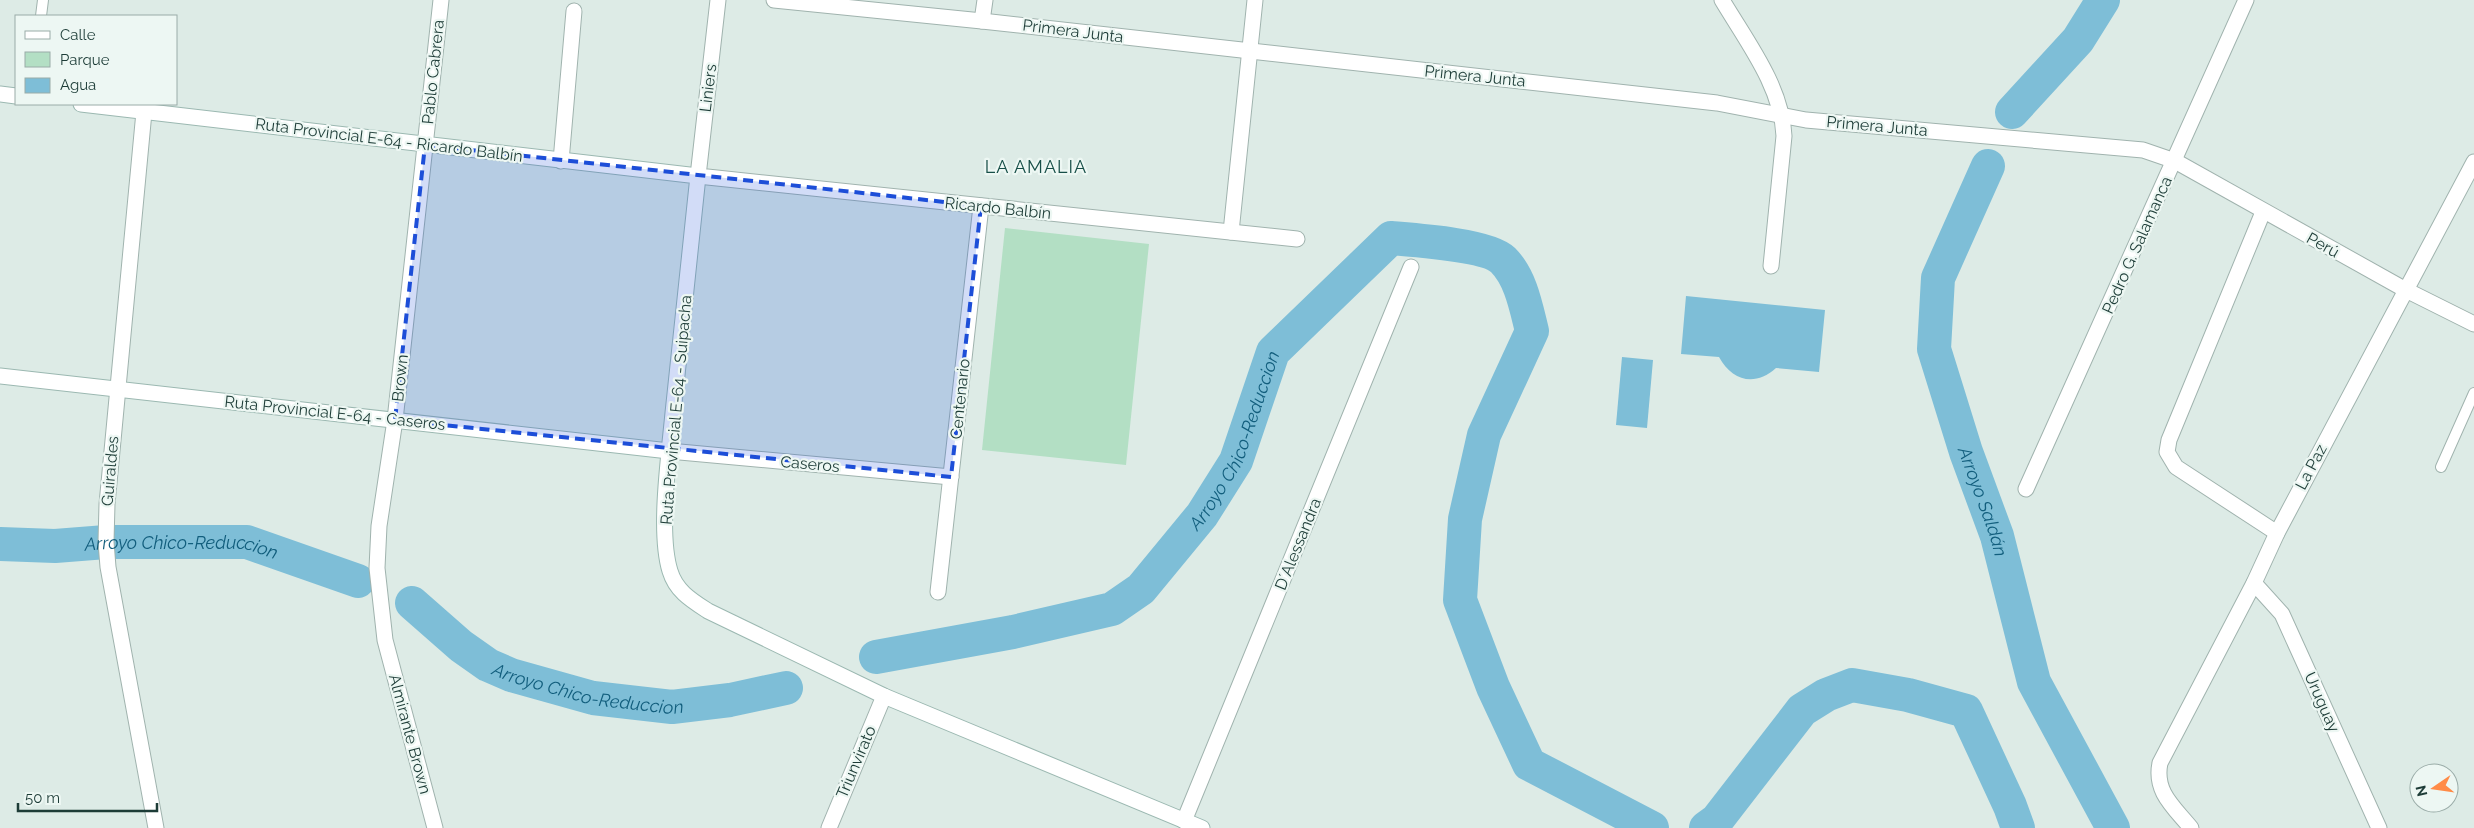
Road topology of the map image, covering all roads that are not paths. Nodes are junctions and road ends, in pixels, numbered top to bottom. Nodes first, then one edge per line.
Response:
1 (43, 0) edge
2 (441, 0) edge
3 (718, 0) edge
4 (774, 0) edge
5 (986, 0) edge
6 (1255, 0) edge
7 (1722, 0) edge
8 (2246, 0) edge
9 (574, 11) dead end
10 (41, 15) edge
11 (982, 20) junction
12 (1250, 52) junction
13 (0, 94) edge
14 (15, 96) edge
15 (89, 105) edge
16 (144, 112) junction
17 (1784, 116) junction
18 (425, 144) junction
19 (561, 161) junction
20 (2175, 161) junction
21 (2474, 162) edge
22 (698, 176) junction
23 (981, 206) junction
24 (2263, 212) junction
25 (1231, 232) junction
26 (1297, 239) dead end
27 (1771, 266) dead end
28 (1411, 267) dead end
29 (2404, 289) junction
30 (2474, 324) edge
31 (0, 376) edge
32 (117, 388) junction
33 (2474, 393) edge
34 (395, 420) junction
35 (670, 451) junction
36 (2441, 467) dead end
37 (951, 477) junction
38 (2026, 489) dead end
39 (2277, 533) junction
40 (2254, 583) junction
41 (938, 592) dead end
42 (385, 640) joint
43 (884, 696) junction
44 (1184, 821) junction
45 (156, 828) edge
46 (435, 828) edge
47 (828, 828) edge
48 (1202, 828) edge
49 (2191, 828) edge
50 (2379, 828) edge

1 - 10 lane
2 - 18 street, Pablo Cabrera
3 - 22 street, Liniers
4 - 11 street, Primera Junta
5 - 11 street
6 - 12 street
7 - 17 street
8 - 20 street, Pedro G. Salamanca
9 - 19 street
11 - 12 street, Primera Junta
12 - 17 street, Primera Junta
12 - 25 street
13 - 14 street
15 - 16 street, Ruta Provincial E-64 - Ricardo Balbín
16 - 18 street, Ruta Provincial E-64 - Ricardo Balbín
16 - 32 street, Guiraldes
17 - 20 street, Primera Junta
17 - 27 street
18 - 19 street, Ruta Provincial E-64 - Ricardo Balbín
18 - 34 street, Brown
19 - 22 street, Ruta Provincial E-64 - Ricardo Balbín
20 - 24 street, Perú
20 - 38 street, Pedro G. Salamanca
21 - 29 street, La Paz
22 - 23 street, Ricardo Balbín
22 - 35 street, Ruta Provincial E-64 - Suipacha
23 - 25 street, Ricardo Balbín
23 - 37 street, Centenario
24 - 29 street, Perú
24 - 39 street
25 - 26 street, Ricardo Balbín
28 - 44 street, D´Alessandra
29 - 30 street, Perú
29 - 39 street, La Paz
31 - 32 street, Ruta Provincial E-64 - Caseros
32 - 34 street, Ruta Provincial E-64 - Caseros
32 - 45 street, Guiraldes
33 - 36 lane
34 - 35 street, Ruta Provincial E-64 - Caseros
34 - 42 street, Brown
35 - 37 street, Caseros
35 - 43 street, Ruta Provincial E-64 - Suipacha
37 - 41 street, Centenario
39 - 40 street, La Paz
40 - 49 street, La Paz
40 - 50 street, Uruguay
42 - 46 street, Almirante Brown
43 - 44 street, Ruta Provincial E-64 - Suipacha
43 - 47 street, Triunvirato
44 - 48 street, Ruta Provincial E-64 - Suipacha

